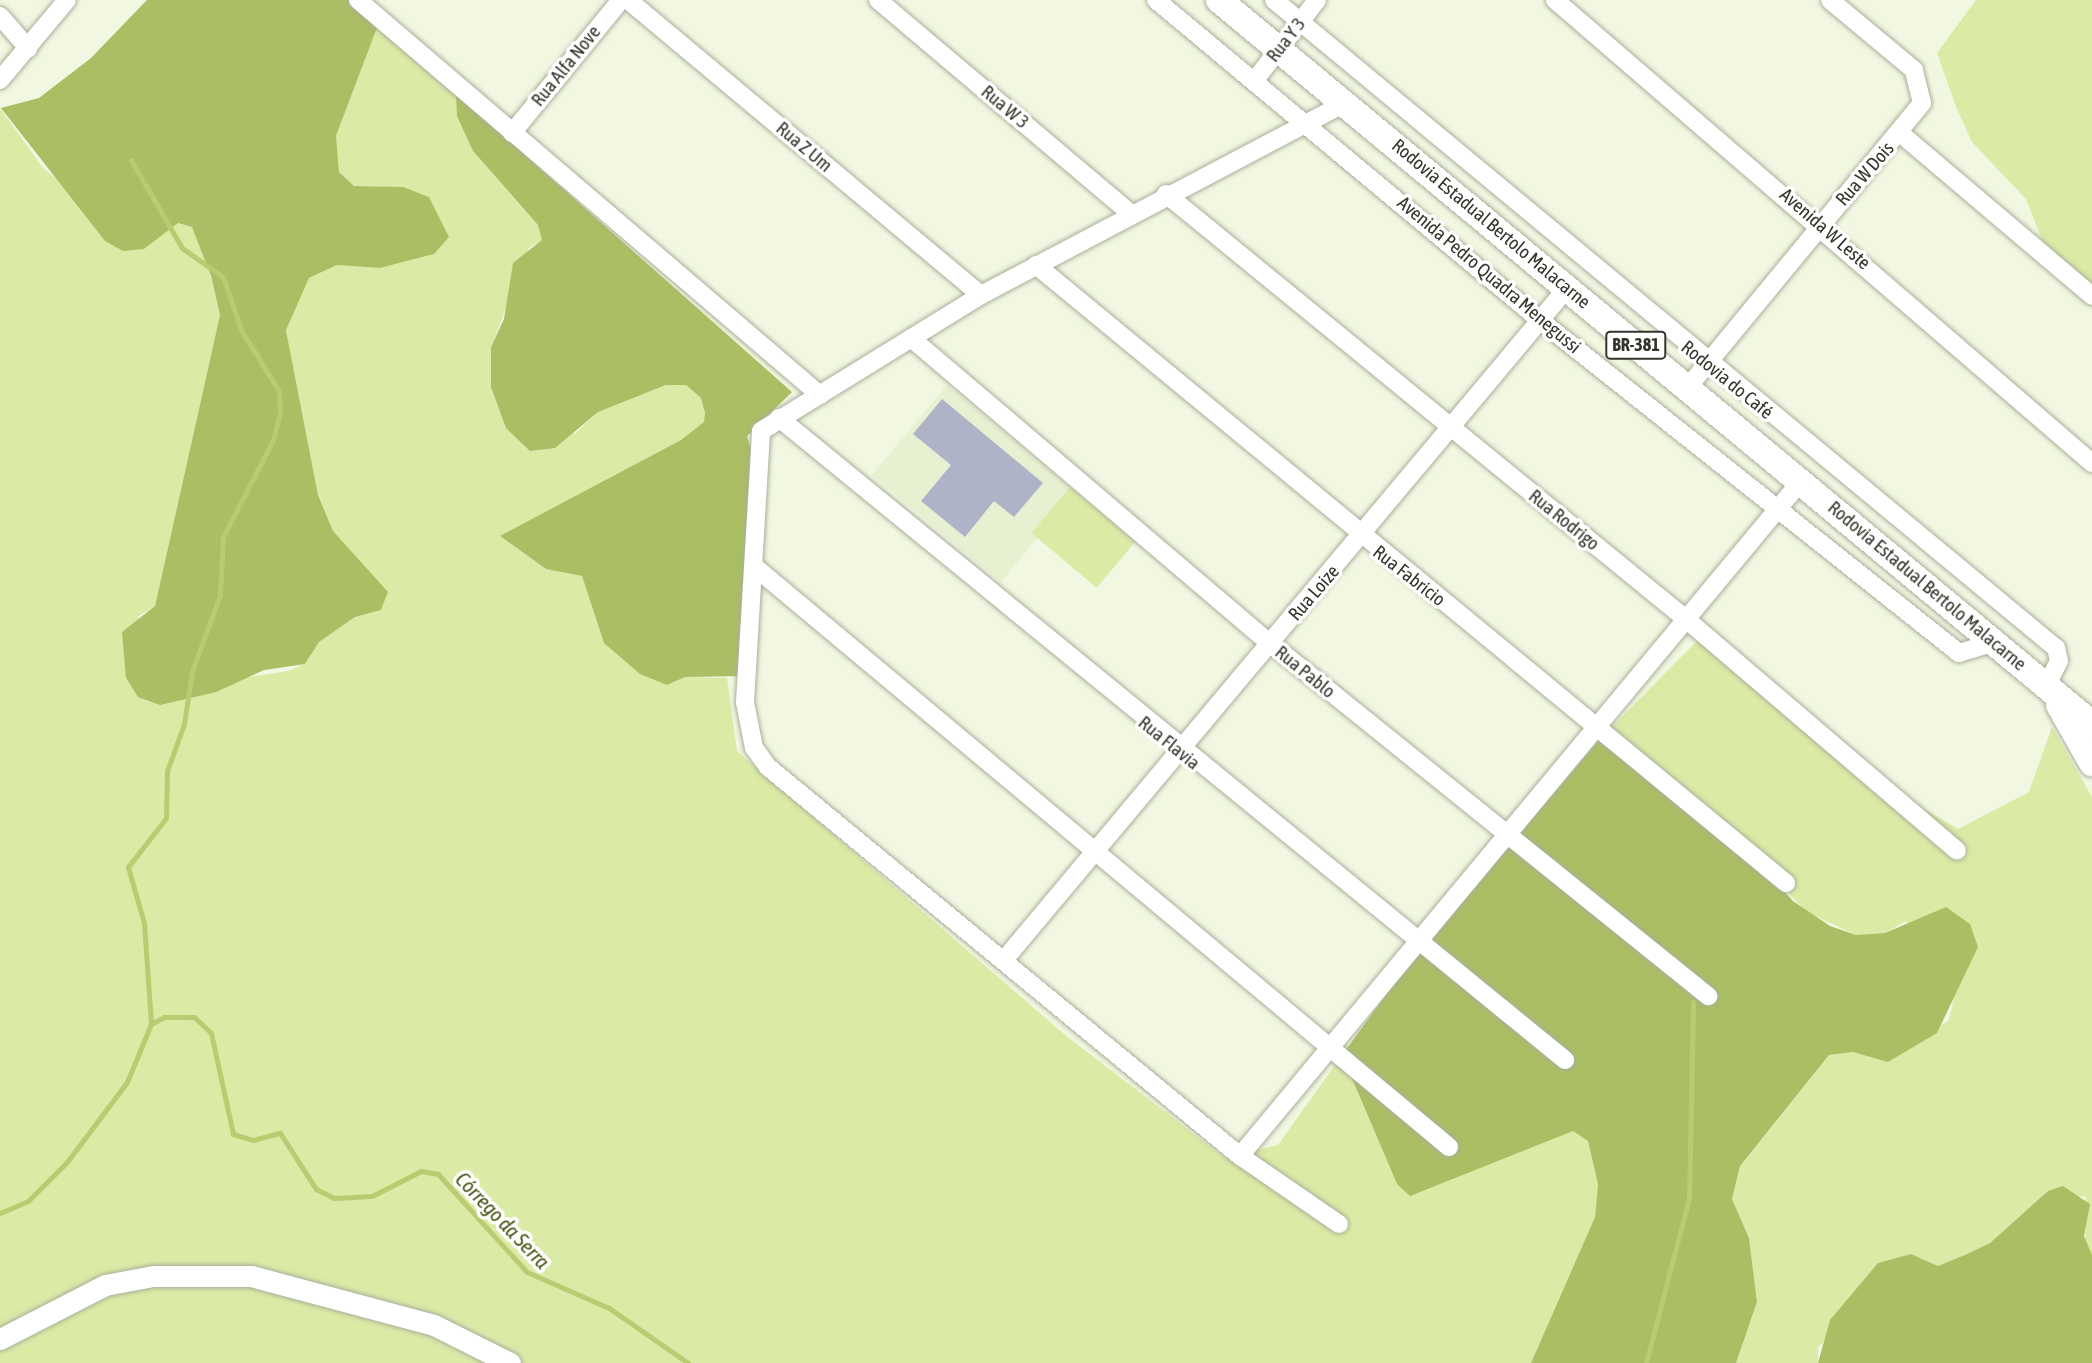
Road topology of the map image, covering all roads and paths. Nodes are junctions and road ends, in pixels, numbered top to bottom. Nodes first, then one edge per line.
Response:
1 (67, 0) edge
2 (358, 0) edge
3 (621, 0) edge
4 (628, 0) edge
5 (878, 0) edge
6 (1156, 0) edge
7 (1219, 0) edge
8 (1274, 0) edge
9 (1317, 0) edge
10 (1555, 0) edge
11 (1830, 0) edge
12 (0, 16) edge
13 (1300, 22) junction
14 (28, 48) junction
15 (1279, 49) junction
16 (0, 80) edge
17 (1255, 80) junction
18 (1345, 103) junction
19 (1306, 122) junction
20 (512, 133) junction
21 (1900, 133) junction
22 (1166, 194) junction
23 (1131, 214) junction
24 (1821, 224) junction
25 (1036, 265) junction
26 (1568, 287) junction
27 (981, 295) junction
28 (2092, 296) edge
29 (1541, 321) junction
30 (911, 338) junction
31 (1705, 362) junction
32 (1688, 387) junction
33 (820, 395) junction
34 (779, 418) junction
35 (1453, 429) junction
36 (2092, 463) edge
37 (1801, 481) junction
38 (1780, 508) junction
39 (1362, 539) junction
40 (756, 568) junction
41 (1687, 620) junction
42 (1995, 642) junction
43 (1270, 643) junction
44 (2049, 688) junction
45 (2092, 724) edge
46 (1599, 726) junction
47 (1182, 753) junction
48 (2092, 763) edge
49 (1506, 835) junction
50 (1957, 851) dead end
51 (1093, 855) junction
52 (1786, 883) dead end
53 (1417, 940) junction
54 (1004, 960) junction
55 (1708, 996) dead end
56 (1331, 1042) junction
57 (1565, 1060) dead end
58 (1449, 1147) dead end
59 (1240, 1156) junction
60 (1339, 1224) dead end
61 (0, 1339) edge
62 (510, 1363) edge

1 - 14 street
2 - 20 street
3 - 20 street, Rua Alfa Nove
4 - 27 street, Rua Z Um
5 - 23 street, Rua W 3
6 - 17 street, Avenida Pedro Quadra Menegussi
7 - 15 main road, Rodovia Estadual Bertolo Malacarne / BR-381
8 - 13 street, Rodovia do Café
9 - 13 street, Rua Y 3
10 - 24 street, Avenida W Leste
11 - 21 street, Rua W Dois
12 - 14 street
13 - 15 street, Rua Y 3
13 - 31 street, Rodovia do Café
14 - 16 street
15 - 17 street, Rua Y 3
15 - 18 main road, Rodovia Estadual Bertolo Malacarne / BR-381
17 - 19 street, Avenida Pedro Quadra Menegussi
18 - 19 street
18 - 26 main road, Rodovia Estadual Bertolo Malacarne / BR-381
19 - 22 street
19 - 29 street, Avenida Pedro Quadra Menegussi
20 - 33 street
21 - 24 street, Rua W Dois
21 - 28 street
22 - 23 street
22 - 35 street, Rua Rodrigo
23 - 25 street
24 - 31 street, Rua W Dois
24 - 36 street, Avenida W Leste
25 - 27 street
25 - 39 street, Rua Fabricio
26 - 29 street, Rua Loize
26 - 32 main road, Rodovia Estadual Bertolo Malacarne / BR-381
27 - 30 street
29 - 35 street, Rua Loize
29 - 38 street, Avenida Pedro Quadra Menegussi
30 - 33 street
30 - 43 street, Rua Pablo
31 - 32 street, Rua W Dois
31 - 44 street, Rodovia do Café
32 - 37 main road, Rodovia Estadual Bertolo Malacarne / BR-381
33 - 34 street
34 - 40 street
34 - 47 street, Rua Flavia
35 - 39 street, Rua Loize
35 - 41 street, Rua Rodrigo
37 - 38 street
37 - 42 main road, Rodovia Estadual Bertolo Malacarne / BR-381
38 - 41 street
38 - 42 street, Avenida Pedro Quadra Menegussi
39 - 43 street, Rua Loize
39 - 46 street, Rua Fabricio
40 - 51 street
40 - 54 street
41 - 46 street
41 - 50 street, Rua Rodrigo
42 - 44 main road, Rodovia Estadual Bertolo Malacarne / BR-381
43 - 47 street, Rua Loize
43 - 49 street, Rua Pablo
44 - 45 main road, BR-381
44 - 48 main road
46 - 49 street
46 - 52 street, Rua Fabricio
47 - 51 street, Rua Loize
47 - 53 street, Rua Flavia
49 - 53 street
49 - 55 street, Rua Pablo
51 - 54 street, Rua Loize
51 - 56 street
53 - 56 street
53 - 57 street, Rua Flavia
54 - 59 street
56 - 58 street
56 - 59 street
59 - 60 street
61 - 62 street

